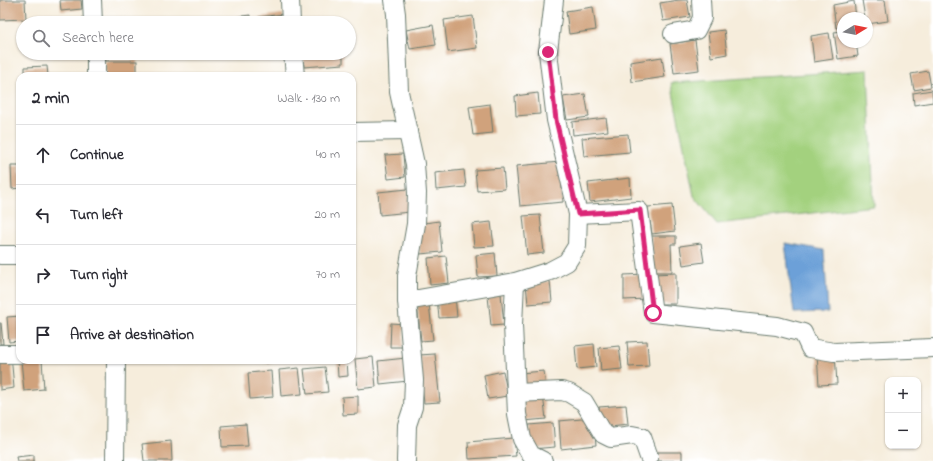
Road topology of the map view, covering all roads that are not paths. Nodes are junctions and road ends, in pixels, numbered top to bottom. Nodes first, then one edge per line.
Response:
1 (92, 0) edge
2 (290, 0) edge
3 (394, 0) edge
4 (554, 0) edge
5 (701, 0) edge
6 (93, 16) edge
7 (291, 16) edge
8 (673, 34) dead end
9 (96, 60) edge
10 (294, 60) edge
11 (96, 72) edge
12 (295, 72) edge
13 (408, 131) junction
14 (356, 132) edge
15 (578, 214) junction
16 (0, 255) edge
17 (16, 255) edge
18 (516, 282) junction
19 (407, 301) junction
20 (933, 348) edge
21 (0, 354) edge
22 (16, 354) edge
23 (116, 364) edge
24 (516, 392) junction
25 (649, 457) dead end
26 (115, 461) edge
27 (406, 461) edge
28 (543, 461) edge

1 - 6 street
2 - 7 street
3 - 13 street
4 - 15 street
5 - 8 street
9 - 11 street
10 - 12 street
13 - 14 street
13 - 19 street
15 - 18 street
15 - 20 street
16 - 17 street
18 - 19 street
18 - 24 street
19 - 27 street
21 - 22 street
23 - 26 street
24 - 25 street
24 - 28 street

